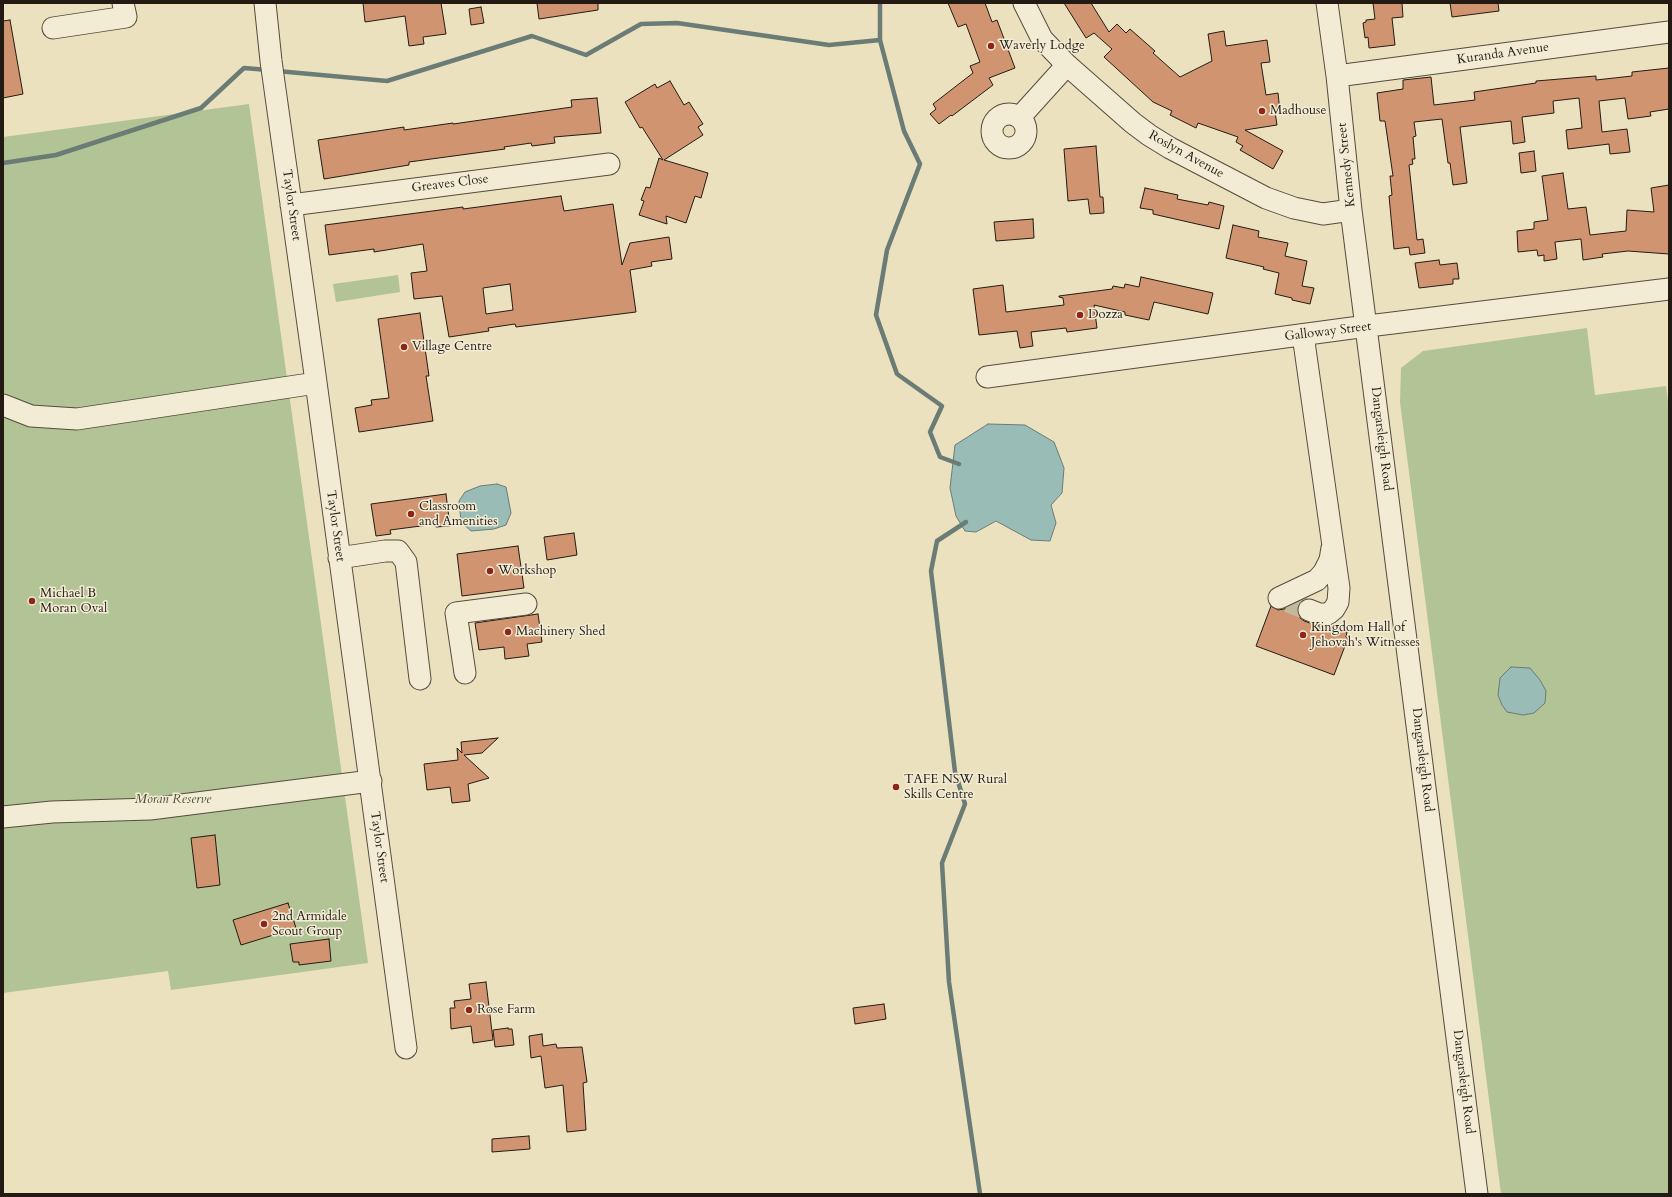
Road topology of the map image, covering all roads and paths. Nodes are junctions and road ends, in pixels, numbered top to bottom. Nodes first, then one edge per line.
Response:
1 (123, 3) edge
2 (265, 3) edge
3 (1024, 3) edge
4 (1327, 3) edge
5 (54, 28) dead end
6 (1669, 32) edge
7 (1067, 65) junction
8 (1337, 76) junction
9 (1020, 117) dead end
10 (609, 164) dead end
11 (291, 205) junction
12 (1351, 210) junction
13 (1669, 289) edge
14 (1367, 327) junction
15 (1303, 335) junction
16 (987, 377) dead end
17 (316, 383) junction
18 (3, 405) edge
19 (1333, 548) junction
20 (339, 558) junction
21 (1280, 599) dead end
22 (526, 604) dead end
23 (1309, 610) tunnel mouth
24 (465, 673) dead end
25 (420, 679) dead end
26 (371, 781) junction
27 (3, 817) edge
28 (406, 1048) dead end
29 (1477, 1194) edge

1 - 5 street
2 - 11 street, Taylor Street
3 - 7 street, Roslyn Avenue
4 - 8 street, Kennedy Street
6 - 8 street, Kuranda Avenue
7 - 9 street
7 - 12 street, Roslyn Avenue
8 - 12 street, Kennedy Street
10 - 11 street, Greaves Close
11 - 17 street, Taylor Street
12 - 14 street, Kennedy Street
13 - 14 street, Galloway Street
14 - 15 street, Galloway Street
14 - 29 street, Dangarsleigh Road
15 - 16 street, Galloway Street
15 - 19 street
17 - 18 street
17 - 20 street, Taylor Street
19 - 21 street
19 - 23 street
20 - 25 street
20 - 26 street, Taylor Street
22 - 24 street
26 - 27 street
26 - 28 street, Taylor Street

